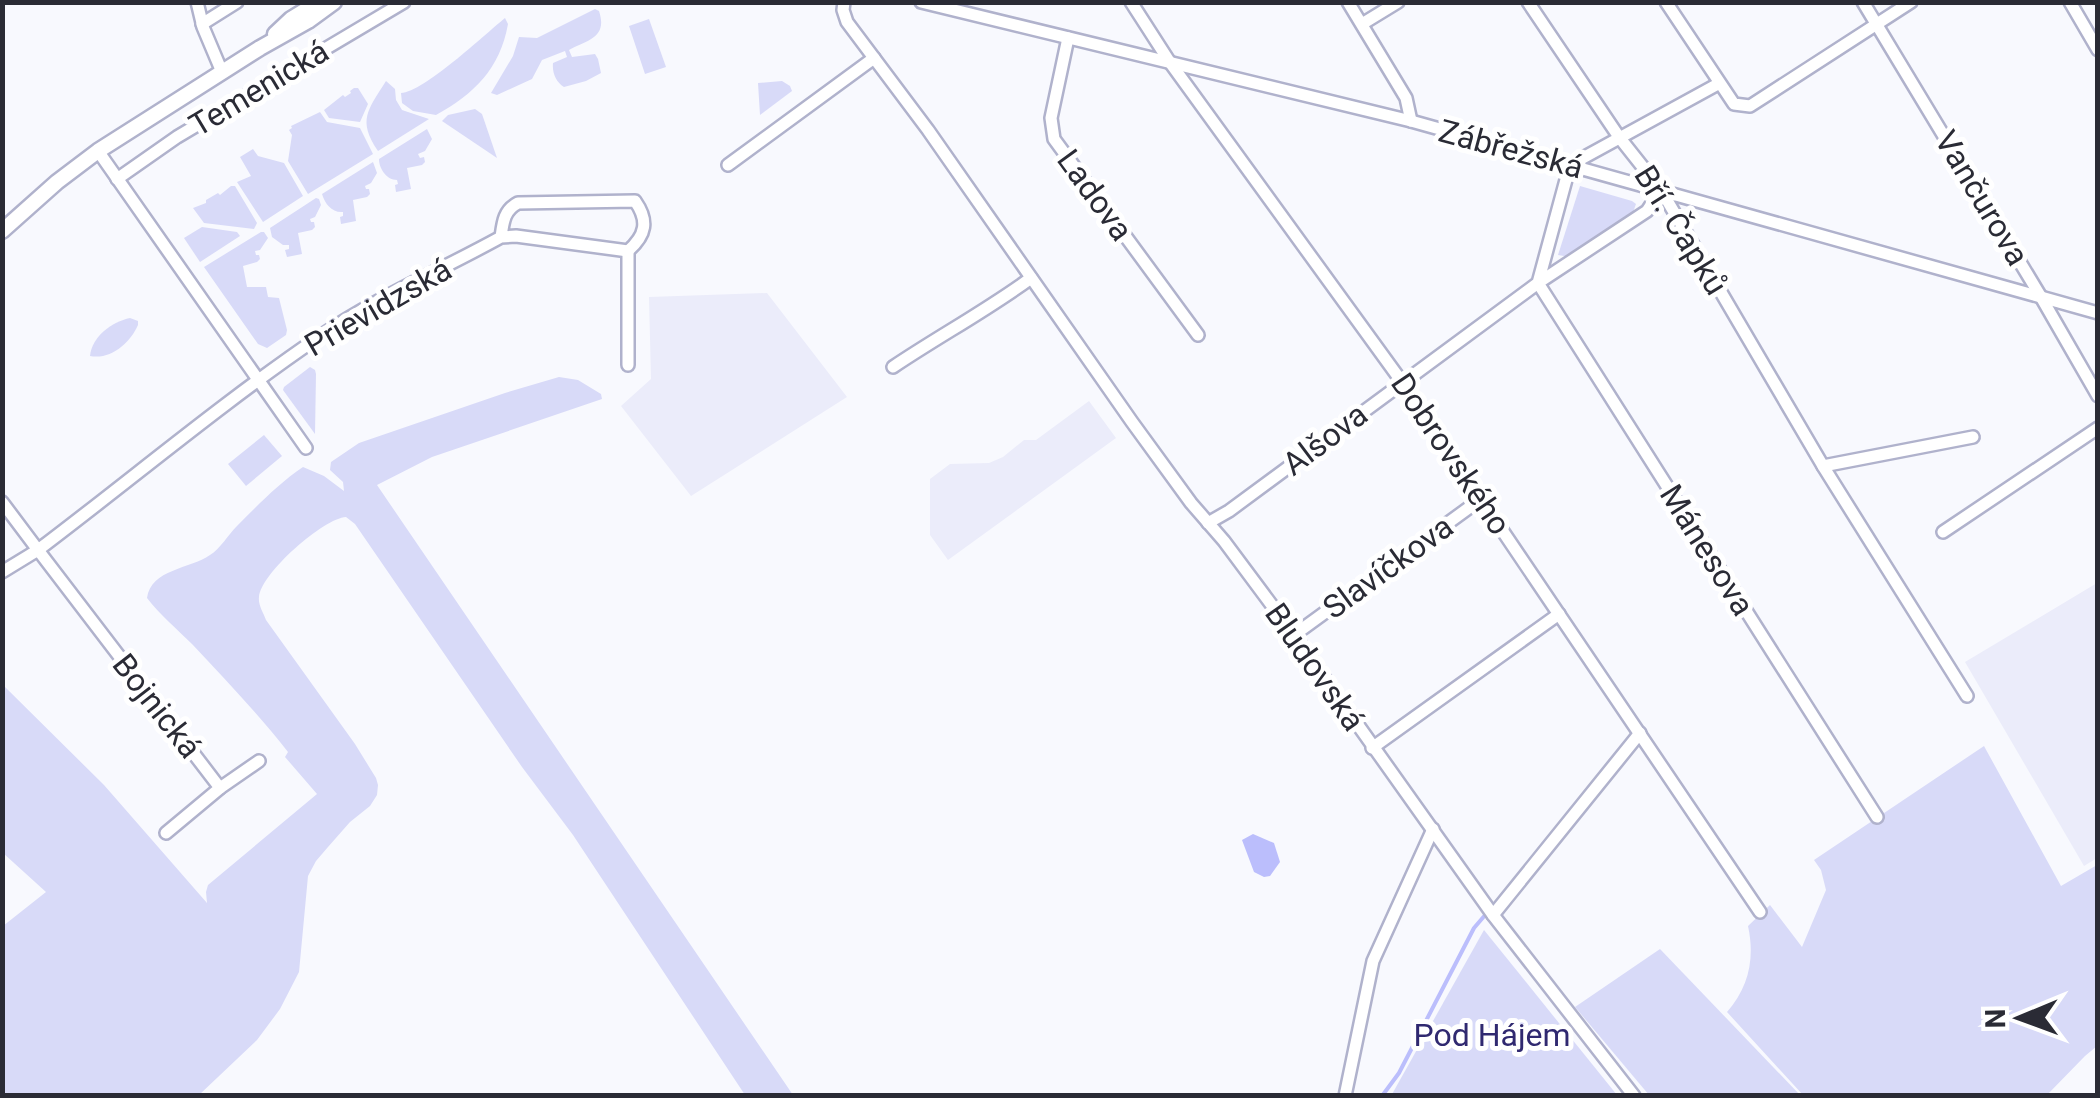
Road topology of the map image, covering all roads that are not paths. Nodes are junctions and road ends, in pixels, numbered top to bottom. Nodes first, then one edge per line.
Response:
1 (197, 2) edge
2 (236, 2) edge
3 (319, 2) edge
4 (334, 2) edge
5 (404, 2) edge
6 (844, 2) edge
7 (920, 2) edge
8 (1131, 2) edge
9 (1348, 2) edge
10 (1398, 2) edge
11 (1528, 2) edge
12 (1666, 2) edge
13 (1864, 2) edge
14 (1911, 2) edge
15 (2070, 2) edge
16 (202, 24) junction
17 (1362, 24) junction
18 (1877, 24) junction
19 (1068, 38) junction
20 (260, 48) junction
21 (2098, 50) edge
22 (874, 58) junction
23 (1169, 61) junction
24 (222, 72) junction
25 (1718, 84) junction
26 (1411, 121) junction
27 (1620, 137) junction
28 (98, 151) junction
29 (728, 165) dead end
30 (1570, 165) junction
31 (117, 179) junction
32 (1661, 190) junction
33 (2, 232) edge
34 (501, 237) junction
35 (628, 251) junction
36 (1031, 278) junction
37 (1538, 283) junction
38 (2042, 296) junction
39 (2098, 312) edge
40 (1198, 334) dead end
41 (628, 365) dead end
42 (892, 367) dead end
43 (259, 380) junction
44 (1402, 382) junction
45 (2098, 396) edge
46 (2098, 428) edge
47 (1973, 436) dead end
48 (306, 448) dead end
49 (1823, 466) junction
50 (1482, 499) junction
51 (2, 502) edge
52 (1208, 523) junction
53 (1942, 532) dead end
54 (38, 550) junction
55 (2, 572) edge
56 (1559, 614) junction
57 (1294, 635) junction
58 (1966, 696) dead end
59 (1640, 733) junction
60 (1372, 748) junction
61 (259, 761) dead end
62 (220, 788) junction
63 (1876, 818) dead end
64 (1433, 829) junction
65 (166, 834) dead end
66 (1760, 912) dead end
67 (1493, 915) junction
68 (1345, 1096) edge
69 (1634, 1096) edge

1 - 16 street
2 - 16 street
3 - 20 street, Temenická
4 - 20 street, Temenická
5 - 31 street, Temenická
6 - 22 street, Bludovská
7 - 19 street, Zábřežská
8 - 23 street, Dobrovského
9 - 17 street
10 - 17 street
11 - 27 street, Bří. Čapků
12 - 25 street
13 - 18 street, Vančurova
14 - 18 street
15 - 21 street
16 - 24 street
17 - 26 street
18 - 25 street
18 - 38 street, Vančurova
19 - 23 street, Zábřežská
19 - 40 street, Ladova
20 - 24 street, Temenická
22 - 29 street
22 - 36 street, Bludovská
23 - 26 street, Zábřežská
23 - 44 street, Dobrovského
24 - 28 street, Temenická
25 - 27 street
26 - 30 street, Zábřežská
27 - 30 street
27 - 32 street, Bří. Čapků
28 - 31 street
28 - 33 street, Temenická
30 - 32 street, Zábřežská
30 - 37 street
31 - 43 street
32 - 37 street, Alšova
32 - 38 street, Zábřežská
32 - 49 street, Bří. Čapků
34 - 35 street
34 - 35 street, Prievidzská
34 - 43 street, Prievidzská
35 - 41 street, Prievidzská
36 - 42 street
36 - 52 street, Bludovská
37 - 44 street, Alšova
37 - 63 street, Mánesova
38 - 39 street, Zábřežská
38 - 45 street, Vančurova
43 - 48 street
43 - 54 street, Prievidzská
44 - 50 street, Dobrovského
44 - 52 street, Alšova
46 - 53 street
47 - 49 street
49 - 58 street, Bří. Čapků
50 - 56 street, Dobrovského
50 - 57 street, Slavíčkova
51 - 54 street
52 - 57 street, Bludovská
54 - 55 street, Prievidzská
54 - 62 street, Bojnická
56 - 59 street, Dobrovského
56 - 60 street
57 - 60 street, Bludovská
59 - 66 street, Dobrovského
59 - 67 street
60 - 64 street, Bludovská
61 - 62 street, Bojnická
62 - 65 street, Bojnická
64 - 67 street, Bludovská
64 - 68 street
67 - 69 street, Bludovská

